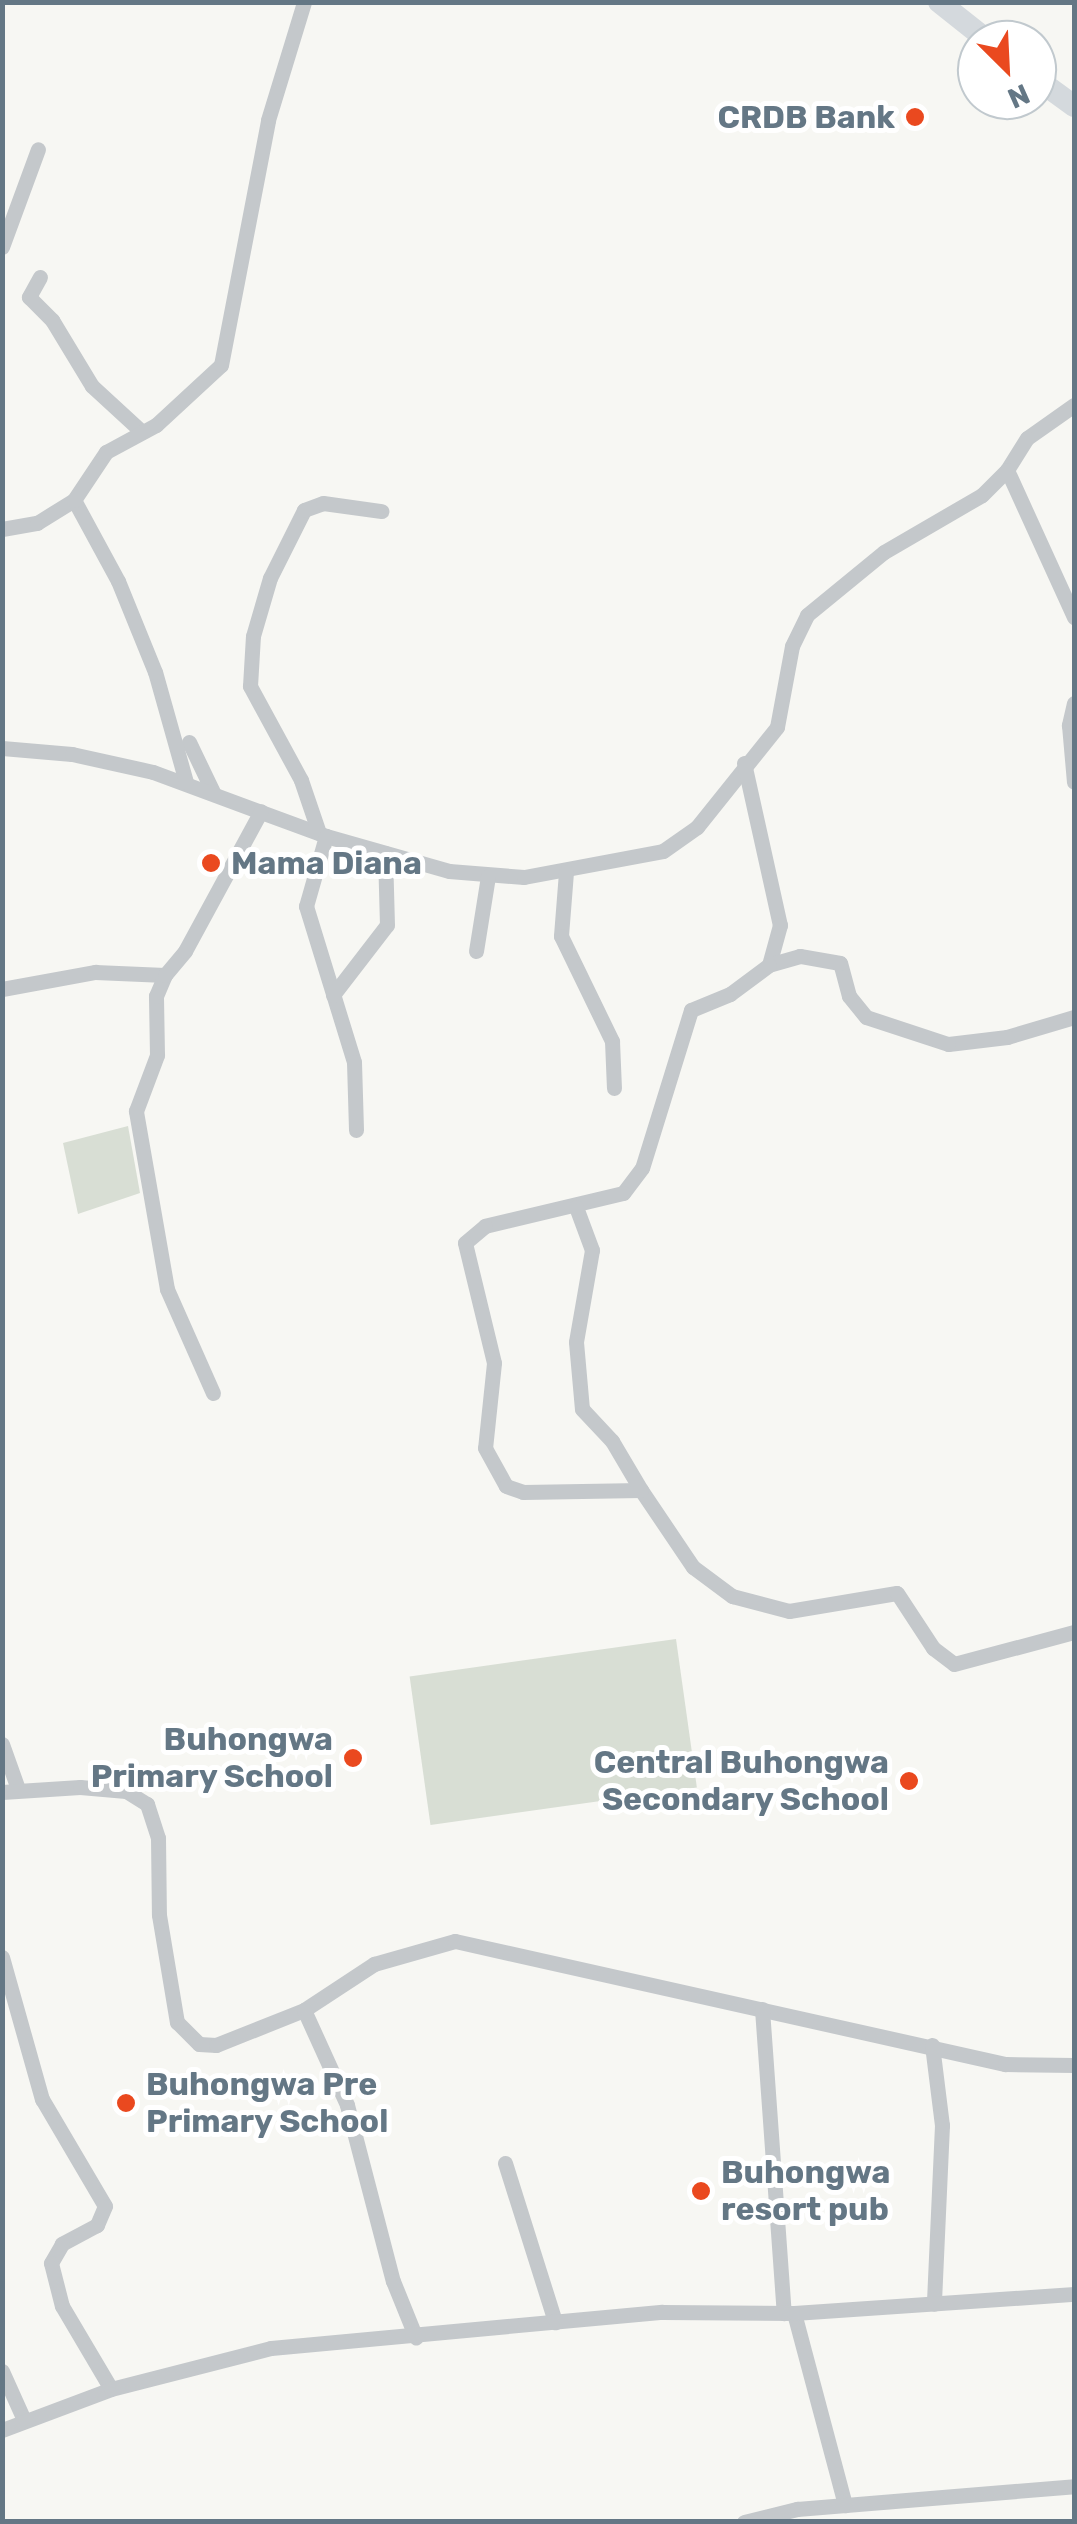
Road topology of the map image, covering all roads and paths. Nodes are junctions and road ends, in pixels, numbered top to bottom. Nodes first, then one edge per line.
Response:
1 (304, 2) edge
2 (939, 2) edge
3 (962, 20) edge
4 (38, 150) dead end
5 (2, 247) edge
6 (40, 277) dead end
7 (1074, 405) edge
8 (142, 432) junction
9 (1007, 470) junction
10 (74, 500) junction
11 (381, 511) dead end
12 (2, 529) edge
13 (1074, 617) edge
14 (1074, 703) edge
15 (190, 742) dead end
16 (2, 748) edge
17 (744, 763) junction
18 (186, 782) junction
19 (1074, 782) edge
20 (213, 792) junction
21 (261, 811) junction
22 (322, 835) junction
23 (386, 854) junction
24 (566, 872) junction
25 (488, 876) junction
26 (476, 952) dead end
27 (769, 965) junction
28 (164, 975) junction
29 (2, 989) edge
30 (333, 995) junction
31 (1074, 1017) edge
32 (614, 1088) dead end
33 (356, 1130) dead end
34 (576, 1207) junction
35 (212, 1392) dead end
36 (641, 1490) junction
37 (1074, 1632) edge
38 (2, 1744) edge
39 (10, 1791) edge
40 (2, 1957) edge
41 (762, 2009) junction
42 (304, 2010) junction
43 (932, 2045) junction
44 (1074, 2065) edge
45 (505, 2163) dead end
46 (1074, 2294) edge
47 (934, 2304) junction
48 (789, 2313) junction
49 (556, 2322) junction
50 (416, 2338) junction
51 (2, 2372) edge
52 (111, 2389) junction
53 (24, 2420) junction
54 (2, 2430) edge
55 (1074, 2486) edge
56 (845, 2504) junction
57 (744, 2522) edge

1 - 8 street
2 - 3 highway
4 - 5 street
6 - 8 street
7 - 9 street
8 - 10 street
9 - 13 street
9 - 17 street
10 - 12 street
10 - 18 street
11 - 22 street
14 - 19 street
15 - 20 street
16 - 18 street
17 - 24 street
17 - 27 street
18 - 20 street
20 - 21 street
21 - 22 street
21 - 28 street
22 - 23 street
22 - 30 street
23 - 25 street
23 - 30 street
24 - 25 street
24 - 32 street
25 - 26 street
27 - 31 street
27 - 34 street
28 - 29 street
28 - 35 street
30 - 33 street
34 - 36 street
34 - 36 street
36 - 37 street
38 - 39 street
39 - 42 street
40 - 52 street
41 - 42 street
41 - 43 street
41 - 48 street
42 - 50 street
43 - 44 street
43 - 47 street
45 - 49 street
46 - 47 street
47 - 48 street
48 - 49 street
48 - 56 street
49 - 50 street
50 - 52 street
51 - 53 street
52 - 53 street
53 - 54 street
55 - 56 street
56 - 57 street

